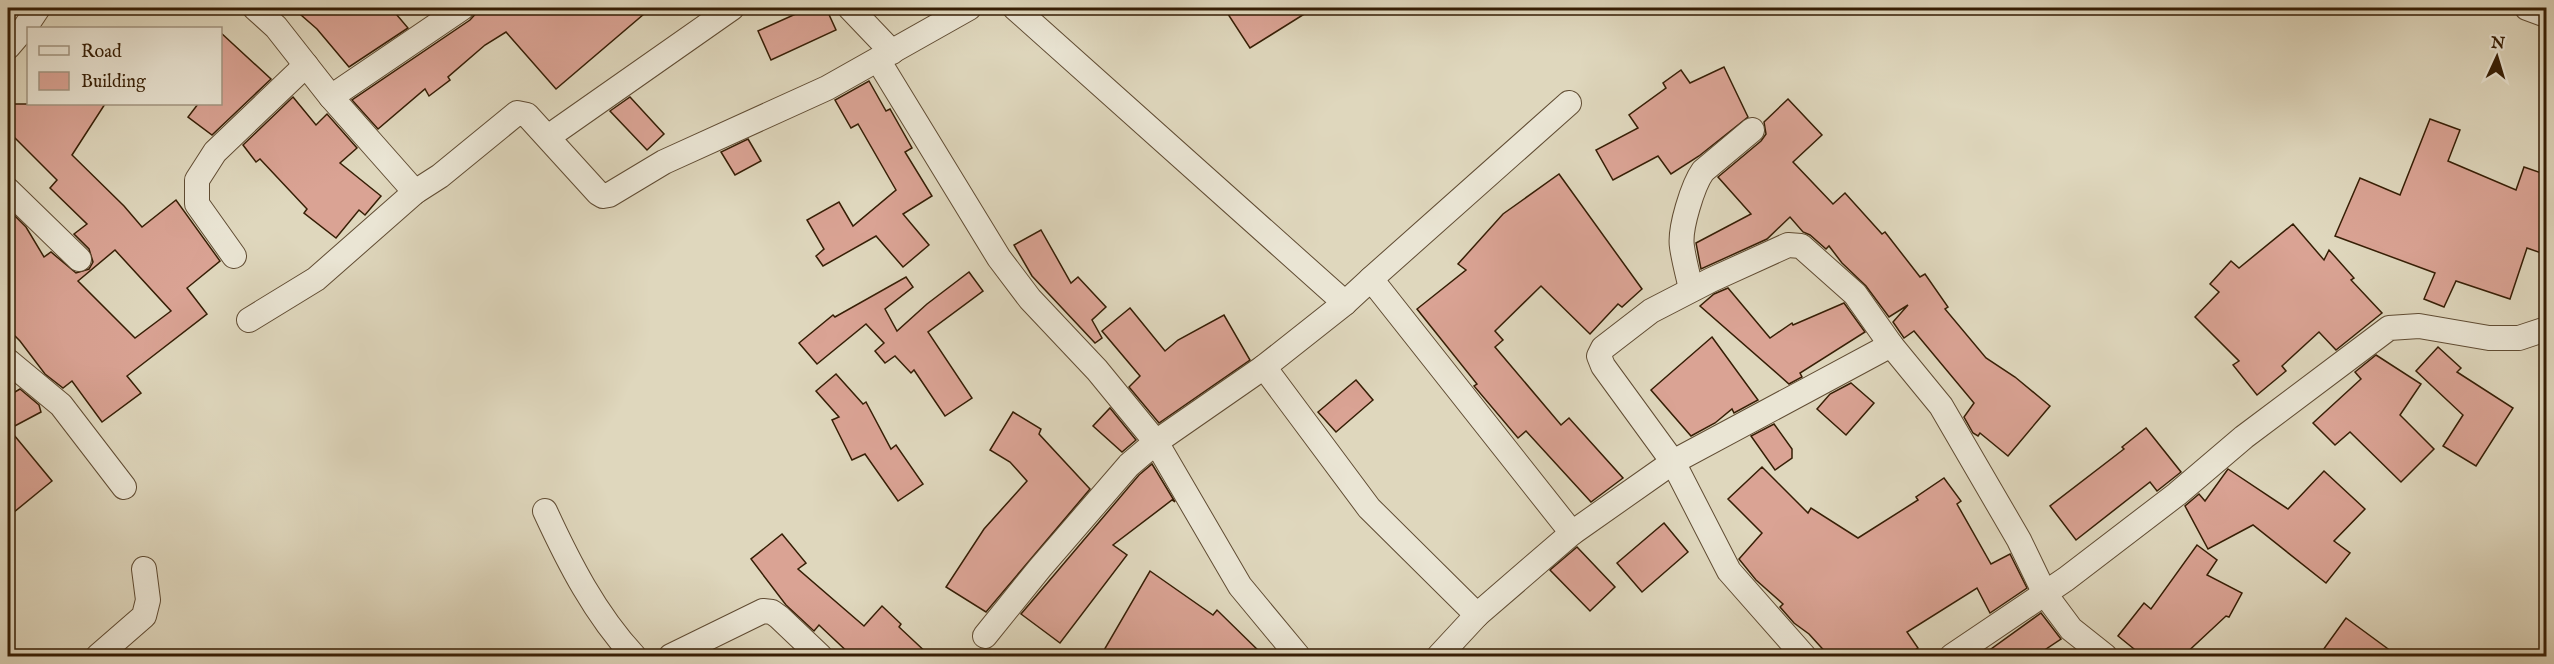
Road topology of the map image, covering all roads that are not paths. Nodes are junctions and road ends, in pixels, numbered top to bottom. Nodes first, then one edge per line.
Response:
1 (38, 8) edge
2 (255, 8) edge
3 (462, 8) edge
4 (732, 8) edge
5 (850, 8) edge
6 (969, 8) edge
7 (1015, 8) edge
8 (2527, 8) edge
9 (2547, 15) edge
10 (8, 48) edge
11 (885, 56) junction
12 (306, 65) junction
13 (331, 97) junction
14 (1569, 103) dead end
15 (1752, 130) dead end
16 (548, 137) junction
17 (8, 189) edge
18 (415, 192) junction
19 (234, 256) dead end
20 (79, 260) dead end
21 (1371, 279) junction
22 (1691, 289) junction
23 (1345, 303) junction
24 (249, 320) dead end
25 (2547, 329) edge
26 (1891, 345) junction
27 (8, 361) edge
28 (1264, 367) junction
29 (1156, 442) junction
30 (1673, 462) junction
31 (124, 487) dead end
32 (545, 511) dead end
33 (1572, 534) junction
34 (144, 569) dead end
35 (2045, 594) junction
36 (1477, 615) junction
37 (985, 636) dead end
38 (98, 657) edge
39 (634, 657) edge
40 (671, 657) edge
41 (820, 657) edge
42 (1298, 657) edge
43 (1439, 657) edge
44 (1804, 657) edge
45 (1952, 657) edge
46 (2105, 657) edge

1 - 10 street
2 - 12 street
3 - 13 street
4 - 16 street
5 - 11 street
6 - 11 street
7 - 23 street
8 - 9 street
11 - 16 street
11 - 29 street
12 - 13 street
12 - 19 street
13 - 18 street
14 - 21 street
15 - 22 street
16 - 18 street
17 - 20 street
18 - 24 street
21 - 23 street
21 - 33 street
22 - 26 street
22 - 30 street
23 - 28 street
25 - 35 street
26 - 30 street
26 - 35 street
27 - 31 street
28 - 29 street
28 - 36 street
29 - 37 street
29 - 42 street
30 - 33 street
30 - 44 street
32 - 39 street
33 - 36 street
34 - 38 street
35 - 45 street
35 - 46 street
36 - 43 street
40 - 41 street

